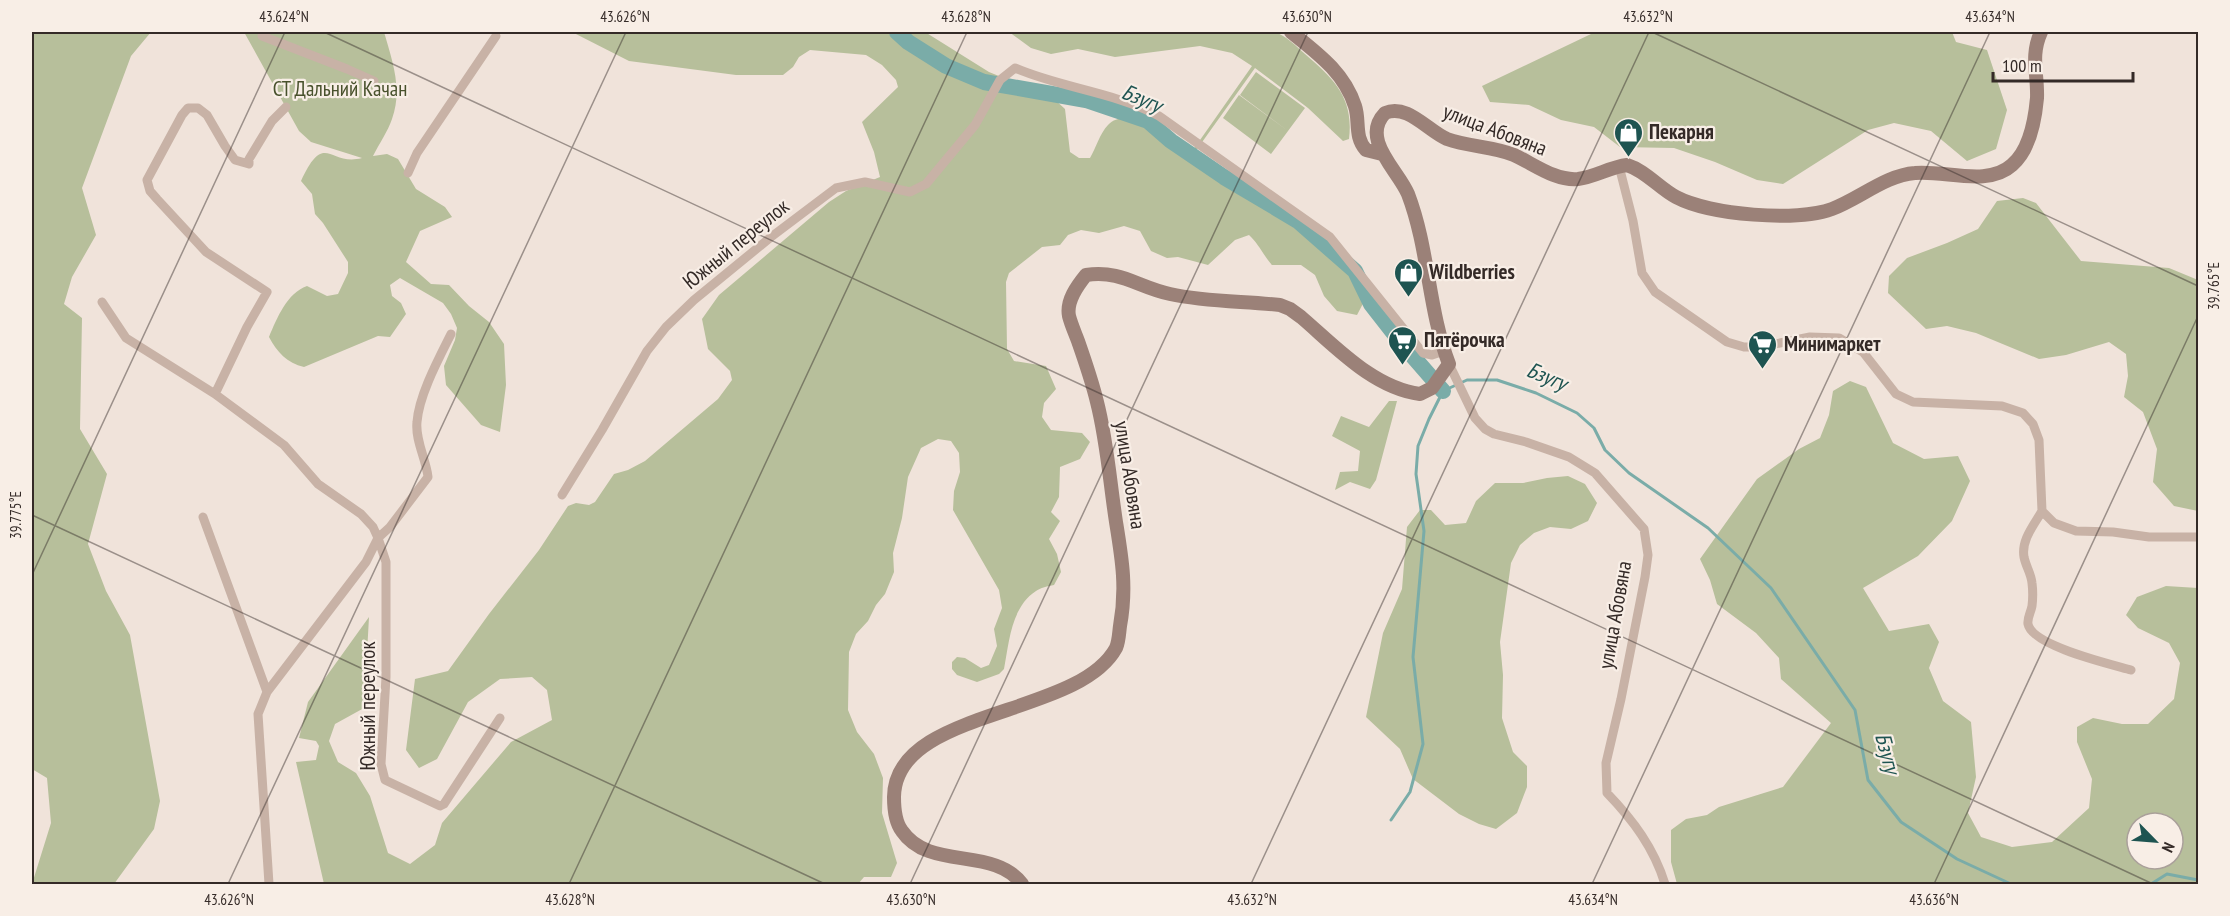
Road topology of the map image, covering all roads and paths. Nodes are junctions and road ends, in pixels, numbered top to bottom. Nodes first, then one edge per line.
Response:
1 (1291, 32) edge
2 (2041, 32) edge
3 (262, 36) dead end
4 (496, 36) dead end
5 (374, 81) dead end
6 (286, 107) dead end
7 (1382, 154) junction
8 (1619, 166) junction
9 (408, 173) dead end
10 (102, 302) dead end
11 (450, 333) dead end
12 (1450, 364) junction
13 (215, 394) junction
14 (562, 495) dead end
15 (2042, 511) junction
16 (203, 517) dead end
17 (2199, 537) edge
18 (378, 538) junction
19 (2131, 670) dead end
20 (267, 692) junction
21 (500, 718) dead end
22 (269, 885) edge
23 (1022, 885) edge
24 (1665, 885) edge

1 - 7 street, улица Абовяна
2 - 8 street
3 - 5 street
4 - 9 street
6 - 13 street
7 - 8 street, улица Абовяна
7 - 12 street, улица Абовяна
8 - 15 street
10 - 13 street, Южный переулок
11 - 18 street
12 - 14 street, Южный переулок
12 - 23 street, улица Абовяна
12 - 24 street, улица Абовяна
13 - 18 street, Южный переулок
15 - 17 street
15 - 19 street
16 - 20 street
18 - 20 street
18 - 21 street, Южный переулок
20 - 22 street

